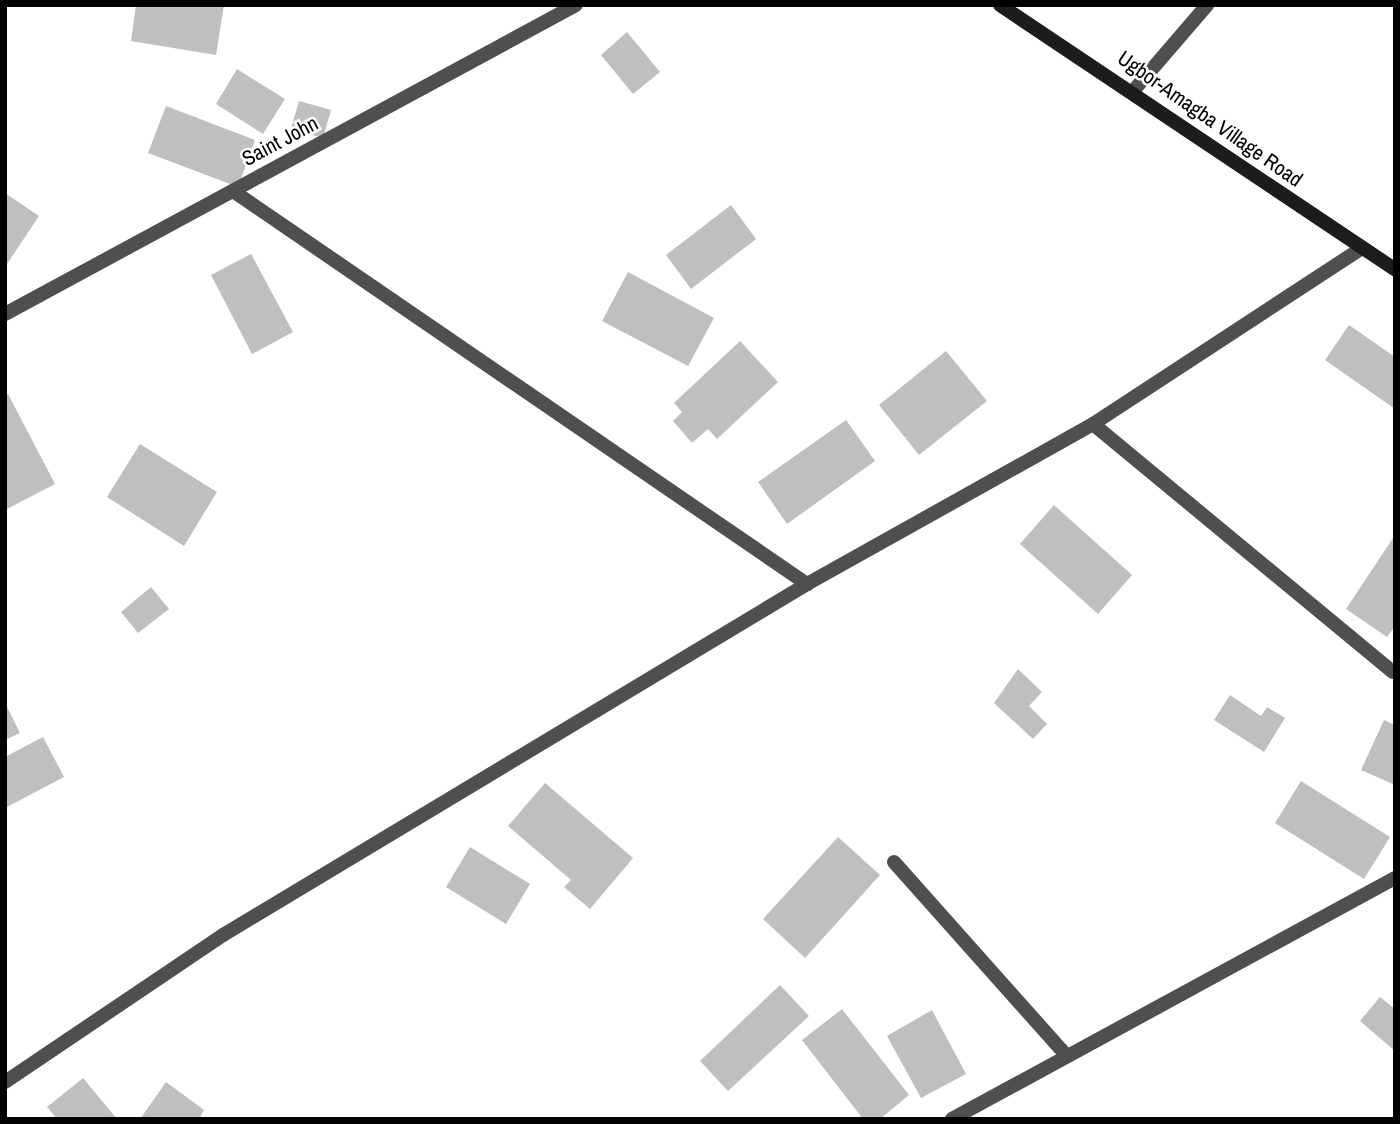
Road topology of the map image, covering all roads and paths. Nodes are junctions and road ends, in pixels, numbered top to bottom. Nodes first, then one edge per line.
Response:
1 (576, 5) edge
2 (1000, 5) edge
3 (1207, 5) edge
4 (1134, 90) junction
5 (233, 191) junction
6 (1360, 249) junction
7 (1395, 270) edge
8 (5, 314) edge
9 (1093, 424) junction
10 (807, 584) junction
11 (1393, 672) edge
12 (894, 862) dead end
13 (1395, 878) edge
14 (1065, 1055) junction
15 (5, 1082) edge
16 (952, 1119) edge

1 - 5 street, Saint John
2 - 4 street, Ugbor-Amagba Village Road
3 - 4 street
4 - 6 street, Ugbor-Amagba Village Road
5 - 8 street, Saint John
5 - 10 street
6 - 7 street, Ugbor-Amagba Village Road
6 - 9 street
9 - 10 street
9 - 11 street
10 - 15 street
12 - 14 street
13 - 14 street
14 - 16 street

